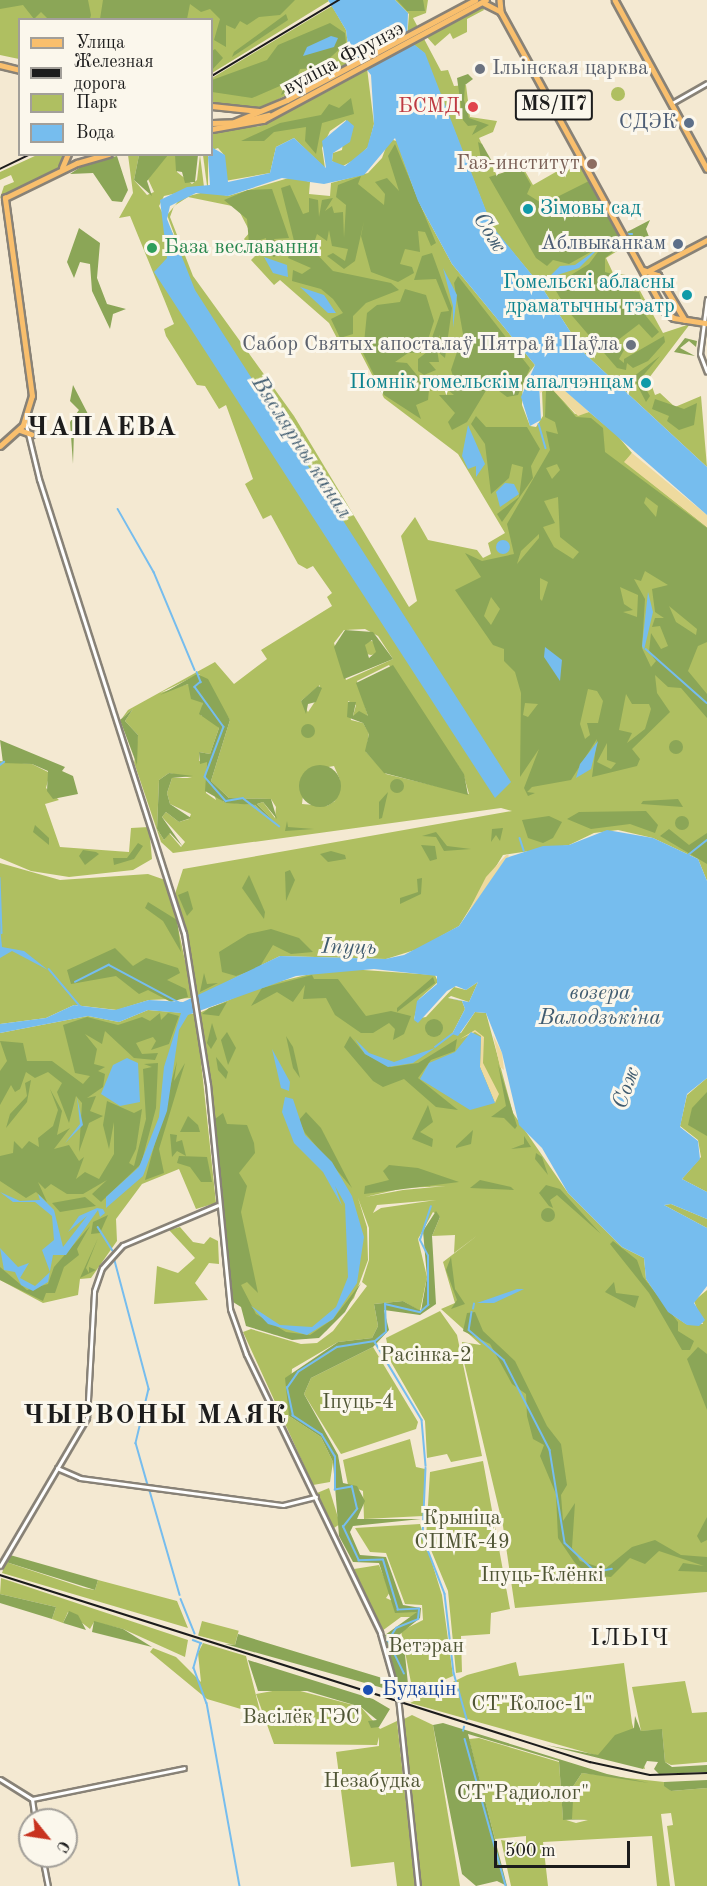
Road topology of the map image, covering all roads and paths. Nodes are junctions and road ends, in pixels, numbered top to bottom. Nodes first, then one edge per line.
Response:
1 (475, 0) edge
2 (501, 0) edge
3 (615, 0) edge
4 (487, 3) edge
5 (500, 10) junction
6 (0, 65) edge
7 (18, 70) edge
8 (707, 83) edge
9 (671, 104) junction
10 (213, 106) edge
11 (226, 110) junction
12 (265, 111) junction
13 (274, 114) junction
14 (234, 122) junction
15 (213, 123) edge
16 (225, 123) junction
17 (213, 129) edge
18 (68, 156) edge
19 (70, 156) edge
20 (102, 156) edge
21 (73, 164) junction
22 (707, 169) edge
23 (60, 171) junction
24 (2, 200) edge
25 (707, 240) edge
26 (661, 266) junction
27 (648, 271) junction
28 (660, 278) junction
29 (652, 285) junction
30 (707, 299) edge
31 (678, 311) junction
32 (672, 318) junction
33 (688, 321) junction
34 (705, 323) edge
35 (707, 372) edge
36 (27, 419) junction
37 (20, 430) junction
38 (31, 431) junction
39 (0, 446) edge
40 (218, 1205) junction
41 (57, 1468) junction
42 (316, 1497) junction
43 (0, 1566) edge
44 (184, 1768) dead end
45 (0, 1779) edge
46 (32, 1799) junction
47 (33, 1808) edge
48 (44, 1868) edge
49 (48, 1886) edge
50 (418, 1886) edge

1 - 12 main road, вуліца Фрунзэ / М8/П7
2 - 4 main road, вуліца Фрунзэ / М8/П7
2 - 5 main road, М8/П7
3 - 9 main road
4 - 5 main road, М8/П7
4 - 13 main road, вуліца Фрунзэ / М8/П7
5 - 27 main road, М8/П7
6 - 7 main road
8 - 9 street
9 - 22 main road
10 - 11 main road
11 - 12 main road
11 - 16 main road
12 - 14 main road, М8/П7
13 - 14 main road, М8/П7
13 - 17 main road, вуліца Фрунзэ
14 - 16 main road, М8/П7
15 - 16 main road, М8/П7
18 - 23 main road
19 - 21 main road
20 - 21 main road
21 - 23 main road
23 - 24 main road
24 - 36 main road
25 - 26 main road
26 - 27 main road
26 - 28 main road
27 - 28 main road
27 - 29 main road
28 - 29 main road
28 - 31 main road
29 - 32 main road
30 - 34 street
31 - 32 main road
31 - 33 main road
32 - 33 main road
33 - 34 main road
34 - 35 street
36 - 37 main road
36 - 38 main road
37 - 38 main road
37 - 39 main road
38 - 40 street
40 - 41 street
40 - 42 street
41 - 42 street
41 - 43 street
42 - 50 street
44 - 46 street
45 - 46 street
46 - 47 street
48 - 49 street

